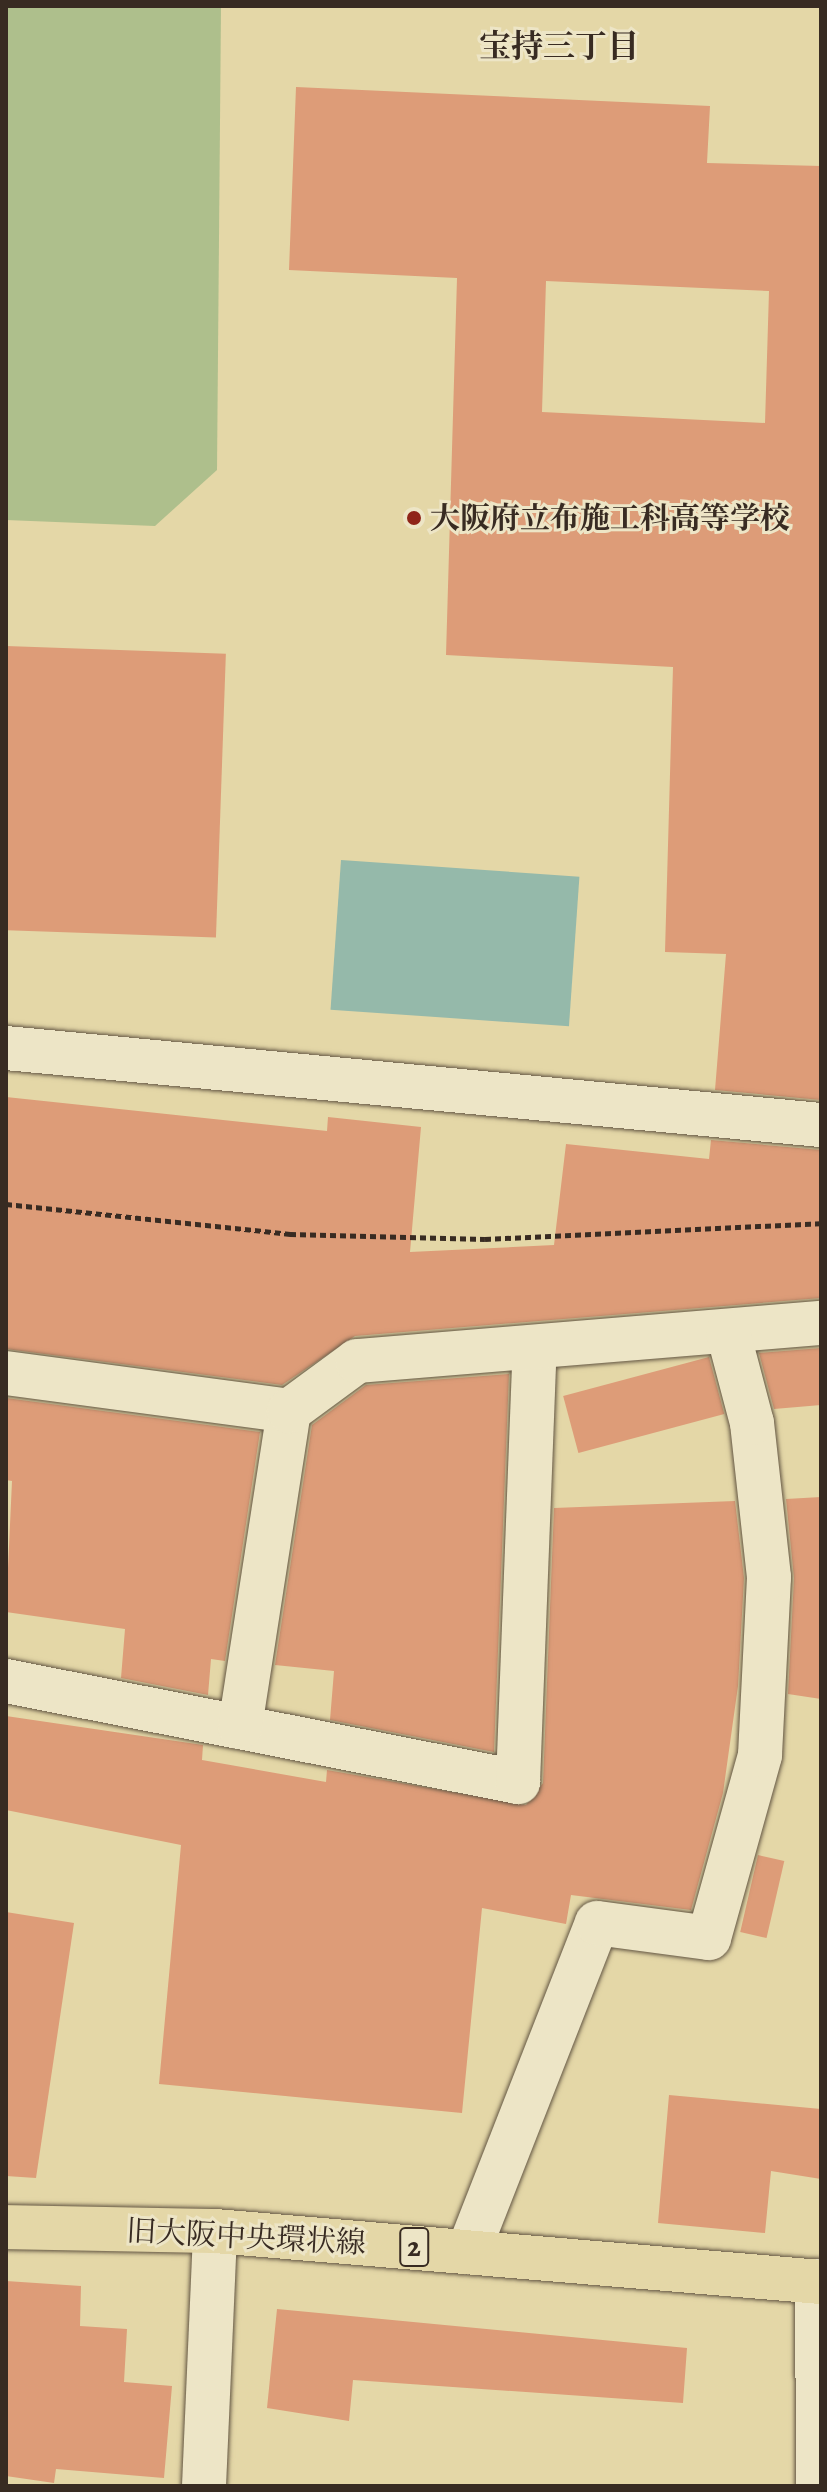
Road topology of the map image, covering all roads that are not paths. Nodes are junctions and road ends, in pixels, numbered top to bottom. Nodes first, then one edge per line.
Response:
1 (6, 1048) edge
2 (821, 1125) edge
3 (821, 1323) edge
4 (728, 1332) junction
5 (535, 1349) junction
6 (6, 1373) edge
7 (289, 1411) junction
8 (6, 1681) edge
9 (240, 1727) junction
10 (6, 2227) edge
11 (215, 2231) junction
12 (468, 2252) junction
13 (819, 2282) edge
14 (204, 2486) edge
15 (818, 2486) edge

1 - 2 street
3 - 4 street
4 - 5 street
4 - 12 street
5 - 7 street
5 - 9 street
6 - 7 street
7 - 9 street
8 - 9 street
10 - 11 main road, 旧大阪中央環状線 / 2
11 - 12 main road, 旧大阪中央環状線 / 2
11 - 14 street
12 - 13 main road, 旧大阪中央環状線 / 2
13 - 15 street

